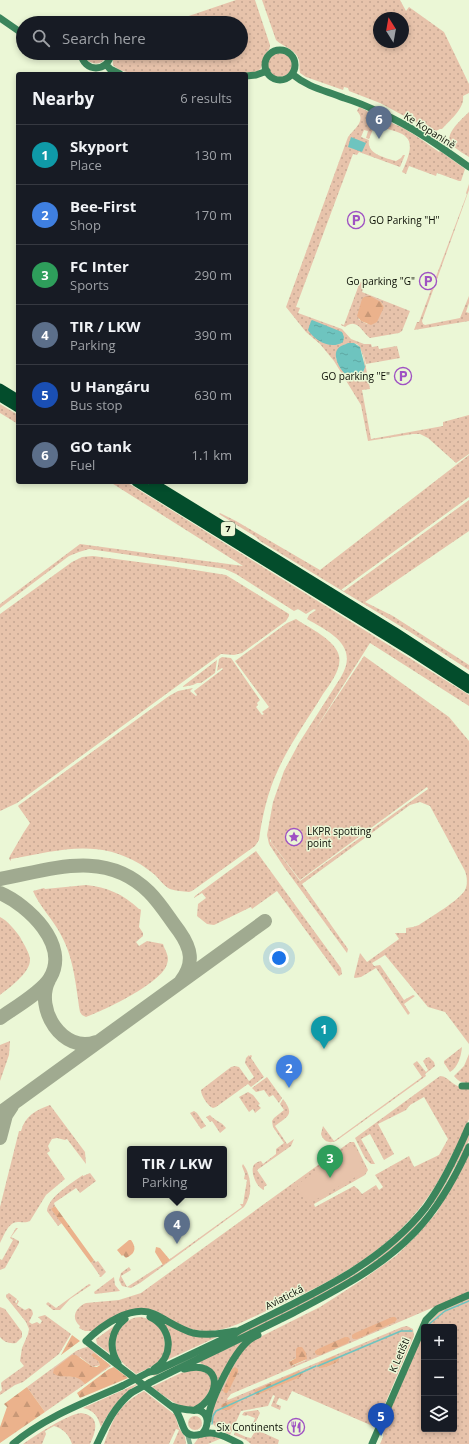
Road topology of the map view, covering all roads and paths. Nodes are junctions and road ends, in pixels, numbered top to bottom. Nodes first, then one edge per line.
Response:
1 (0, 18) edge
2 (16, 29) edge
3 (82, 60) edge
4 (109, 60) edge
5 (106, 64) junction
6 (267, 71) junction
7 (116, 72) edge
8 (292, 74) junction
9 (248, 76) edge
10 (469, 167) edge
11 (0, 388) edge
12 (0, 397) edge
13 (16, 398) edge
14 (16, 407) edge
15 (139, 484) edge
16 (155, 484) edge
17 (469, 680) edge
18 (469, 689) edge
19 (469, 1126) edge
20 (469, 1147) edge
21 (469, 1295) edge
22 (304, 1307) junction
23 (125, 1319) junction
24 (240, 1330) junction
25 (86, 1340) junction
26 (122, 1368) junction
27 (149, 1372) junction
28 (167, 1374) junction
29 (171, 1406) junction
30 (193, 1410) junction
31 (208, 1421) junction
32 (183, 1424) junction
33 (187, 1432) junction
34 (201, 1434) junction
35 (222, 1436) junction
36 (15, 1442) edge
37 (97, 1444) edge
38 (190, 1444) edge
39 (240, 1444) edge
40 (372, 1444) edge

1 - 2 main road
3 - 5 main road
4 - 5 main road
5 - 7 main road
6 - 8 main road
6 - 8 main road
6 - 9 main road
8 - 10 main road, Ke Kopanině
11 - 13 highway
12 - 14 highway
15 - 18 highway, 7
16 - 17 highway, 7
19 - 24 main road, Aviatická
20 - 22 main road, Aviatická
21 - 40 main road, K Letišti
22 - 28 main road, Aviatická
22 - 31 main road
23 - 25 main road
23 - 26 main road
23 - 27 main road
24 - 25 main road
24 - 27 main road, Aviatická
25 - 26 main road
26 - 29 main road
27 - 36 main road, Aviatická, bridge
28 - 30 main road
28 - 37 main road, Aviatická, bridge
29 - 30 main road
29 - 32 main road
30 - 31 main road
30 - 32 main road
31 - 34 main road
31 - 35 main road
32 - 33 main road
33 - 34 main road
33 - 38 street
34 - 35 main road
34 - 38 street
35 - 39 main road

